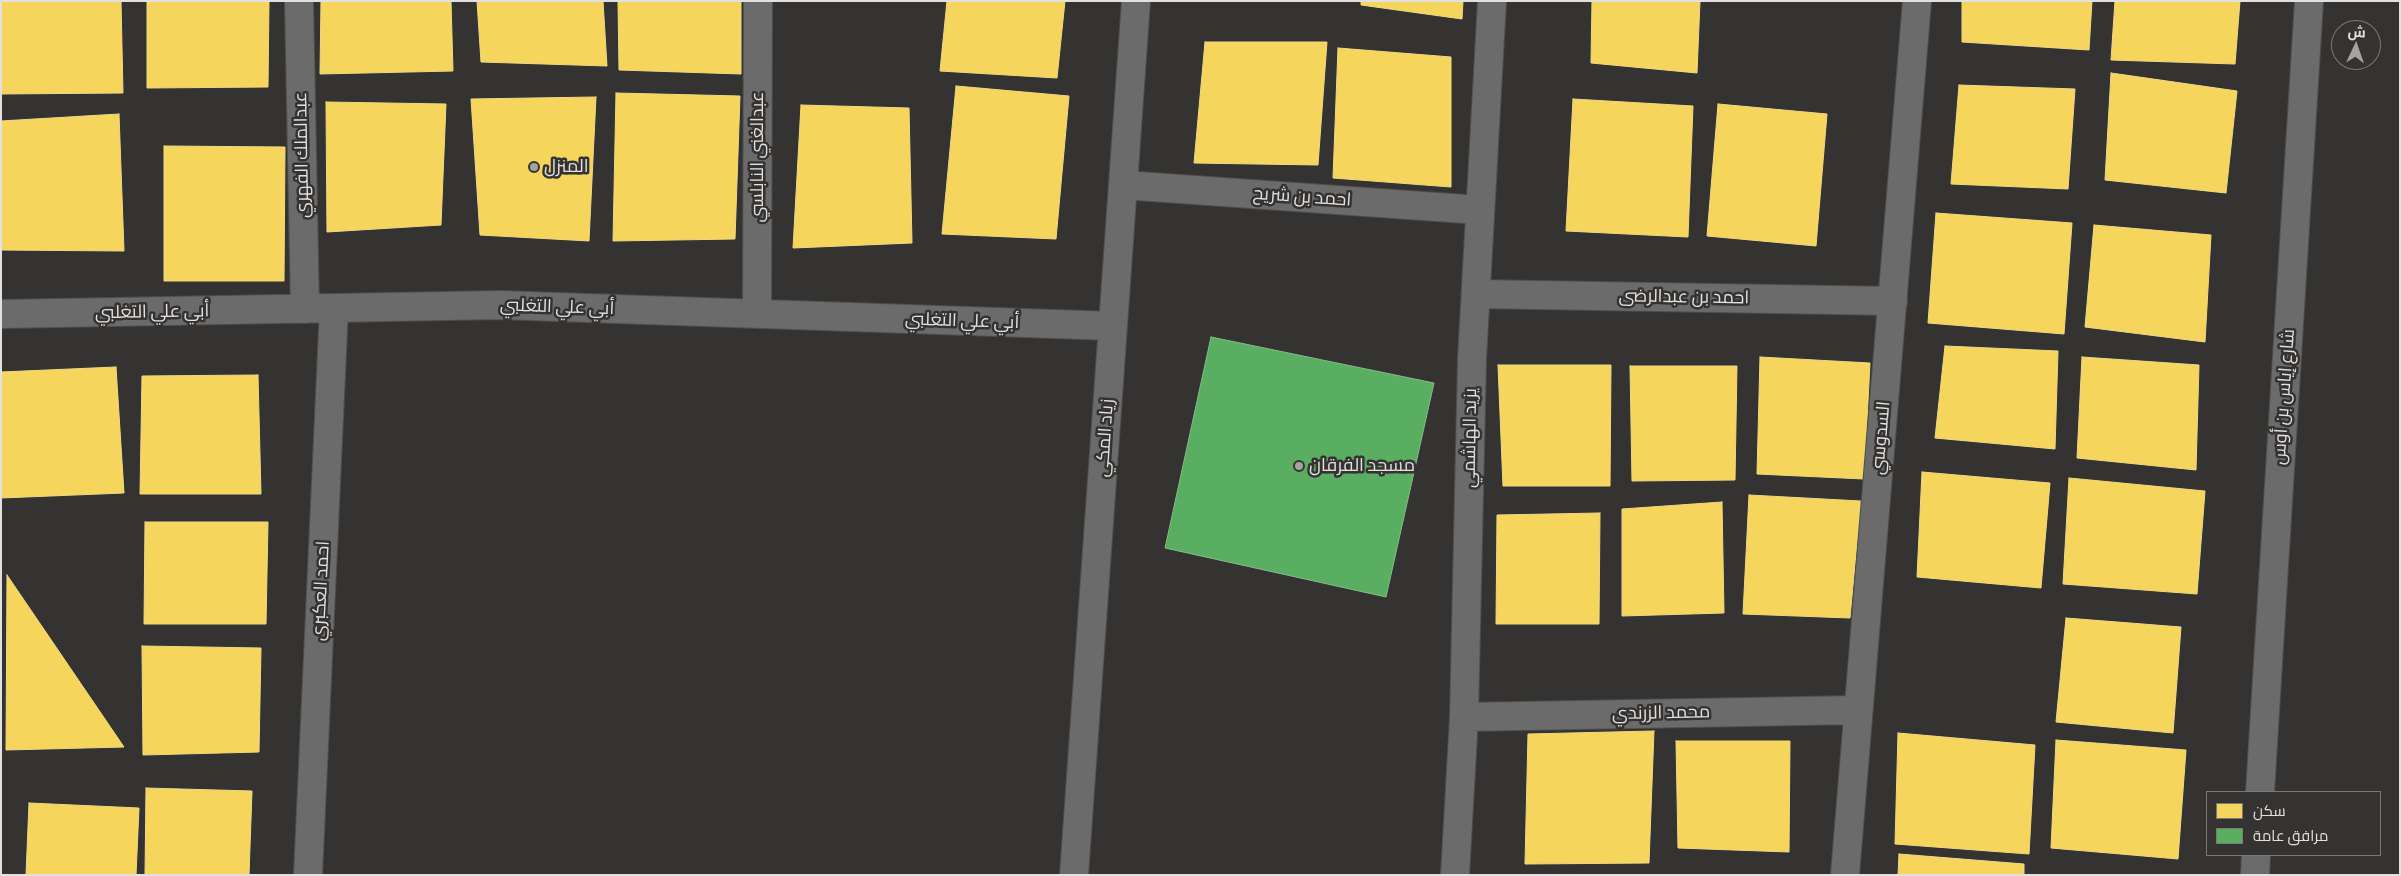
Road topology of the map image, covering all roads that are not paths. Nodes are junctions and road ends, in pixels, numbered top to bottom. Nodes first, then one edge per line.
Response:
1 (299, 1) edge
2 (758, 1) edge
3 (1136, 1) edge
4 (1492, 1) edge
5 (1917, 1) edge
6 (2309, 1) edge
7 (1123, 185) junction
8 (1480, 210) junction
9 (1476, 294) junction
10 (1892, 301) junction
11 (334, 308) junction
12 (305, 309) junction
13 (1, 314) edge
14 (757, 314) junction
15 (1113, 326) junction
16 (1858, 710) junction
17 (1464, 717) junction
18 (2260, 791) edge
19 (2256, 856) edge
20 (308, 875) edge
21 (1074, 875) edge
22 (1455, 875) edge
23 (1845, 875) edge
24 (2255, 875) edge

1 - 12 street, عبدالملك الفهري
2 - 14 street, عبدالغني النابلسي
3 - 7 street, زياد المكي
4 - 8 street, يزيد الهاشمي
5 - 10 street, السدوسي
6 - 18 street, شارع إياس بن أوس
7 - 8 street, احمد بن شريح
7 - 15 street, زياد المكي
8 - 9 street, يزيد الهاشمي
9 - 10 street, احمد بن عبدالرضى
9 - 17 street, يزيد الهاشمي
10 - 16 street, السدوسي
11 - 12 street, أبي علي التغلبي
11 - 14 street, أبي علي التغلبي
11 - 20 street, احمد العكبري
12 - 13 street, أبي علي التغلبي
14 - 15 street, أبي علي التغلبي
15 - 21 street, زياد المكي
16 - 17 street, محمد الزرندي
16 - 23 street, السدوسي
17 - 22 street, يزيد الهاشمي
19 - 24 street

